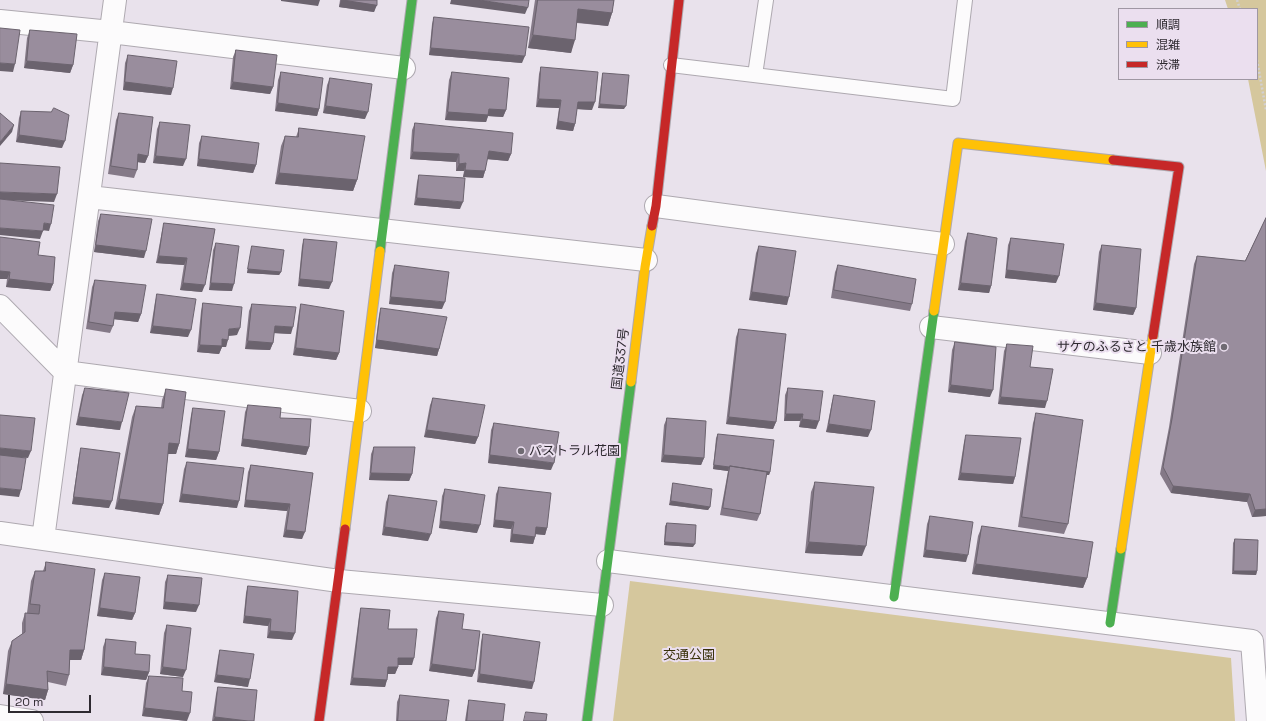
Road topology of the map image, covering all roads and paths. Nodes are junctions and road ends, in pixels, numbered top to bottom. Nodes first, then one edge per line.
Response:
1 (115, 0) edge
2 (412, 0) edge
3 (679, 0) edge
4 (766, 0) edge
5 (965, 0) edge
6 (0, 21) edge
7 (111, 32) junction
8 (671, 65) junction
9 (1258, 66) edge
10 (404, 68) junction
11 (755, 75) junction
12 (1266, 110) edge
13 (89, 197) junction
14 (656, 206) junction
15 (383, 230) junction
16 (943, 244) junction
17 (646, 260) junction
18 (0, 306) edge
19 (931, 327) junction
20 (1150, 353) junction
21 (66, 372) junction
22 (360, 411) junction
23 (0, 533) edge
24 (43, 539) junction
25 (608, 562) junction
26 (339, 581) junction
27 (894, 597) junction
28 (602, 605) junction
29 (1110, 623) junction
30 (0, 716) edge
31 (32, 721) edge
32 (319, 721) edge
33 (587, 721) edge
34 (1258, 721) edge

1 - 7 street
2 - 10 main road
3 - 8 main road, 国道337号
4 - 11 lane
5 - 11 lane
6 - 7 street
7 - 10 street
7 - 13 street
8 - 11 lane
8 - 14 main road, 国道337号
9 - 12 path
10 - 15 main road
13 - 15 street
13 - 21 street
14 - 16 street
14 - 17 main road, 国道337号
15 - 17 street
15 - 22 main road
16 - 19 main road
16 - 20 main road
17 - 25 main road, 国道337号
18 - 21 street
19 - 20 street
19 - 27 main road
20 - 29 main road
21 - 22 street
21 - 24 street
22 - 26 main road
23 - 24 street
24 - 26 street
25 - 27 street
25 - 28 main road, 国道337号
26 - 28 street
26 - 32 main road
27 - 29 street
28 - 33 main road, 国道337号
29 - 34 street
30 - 31 street

